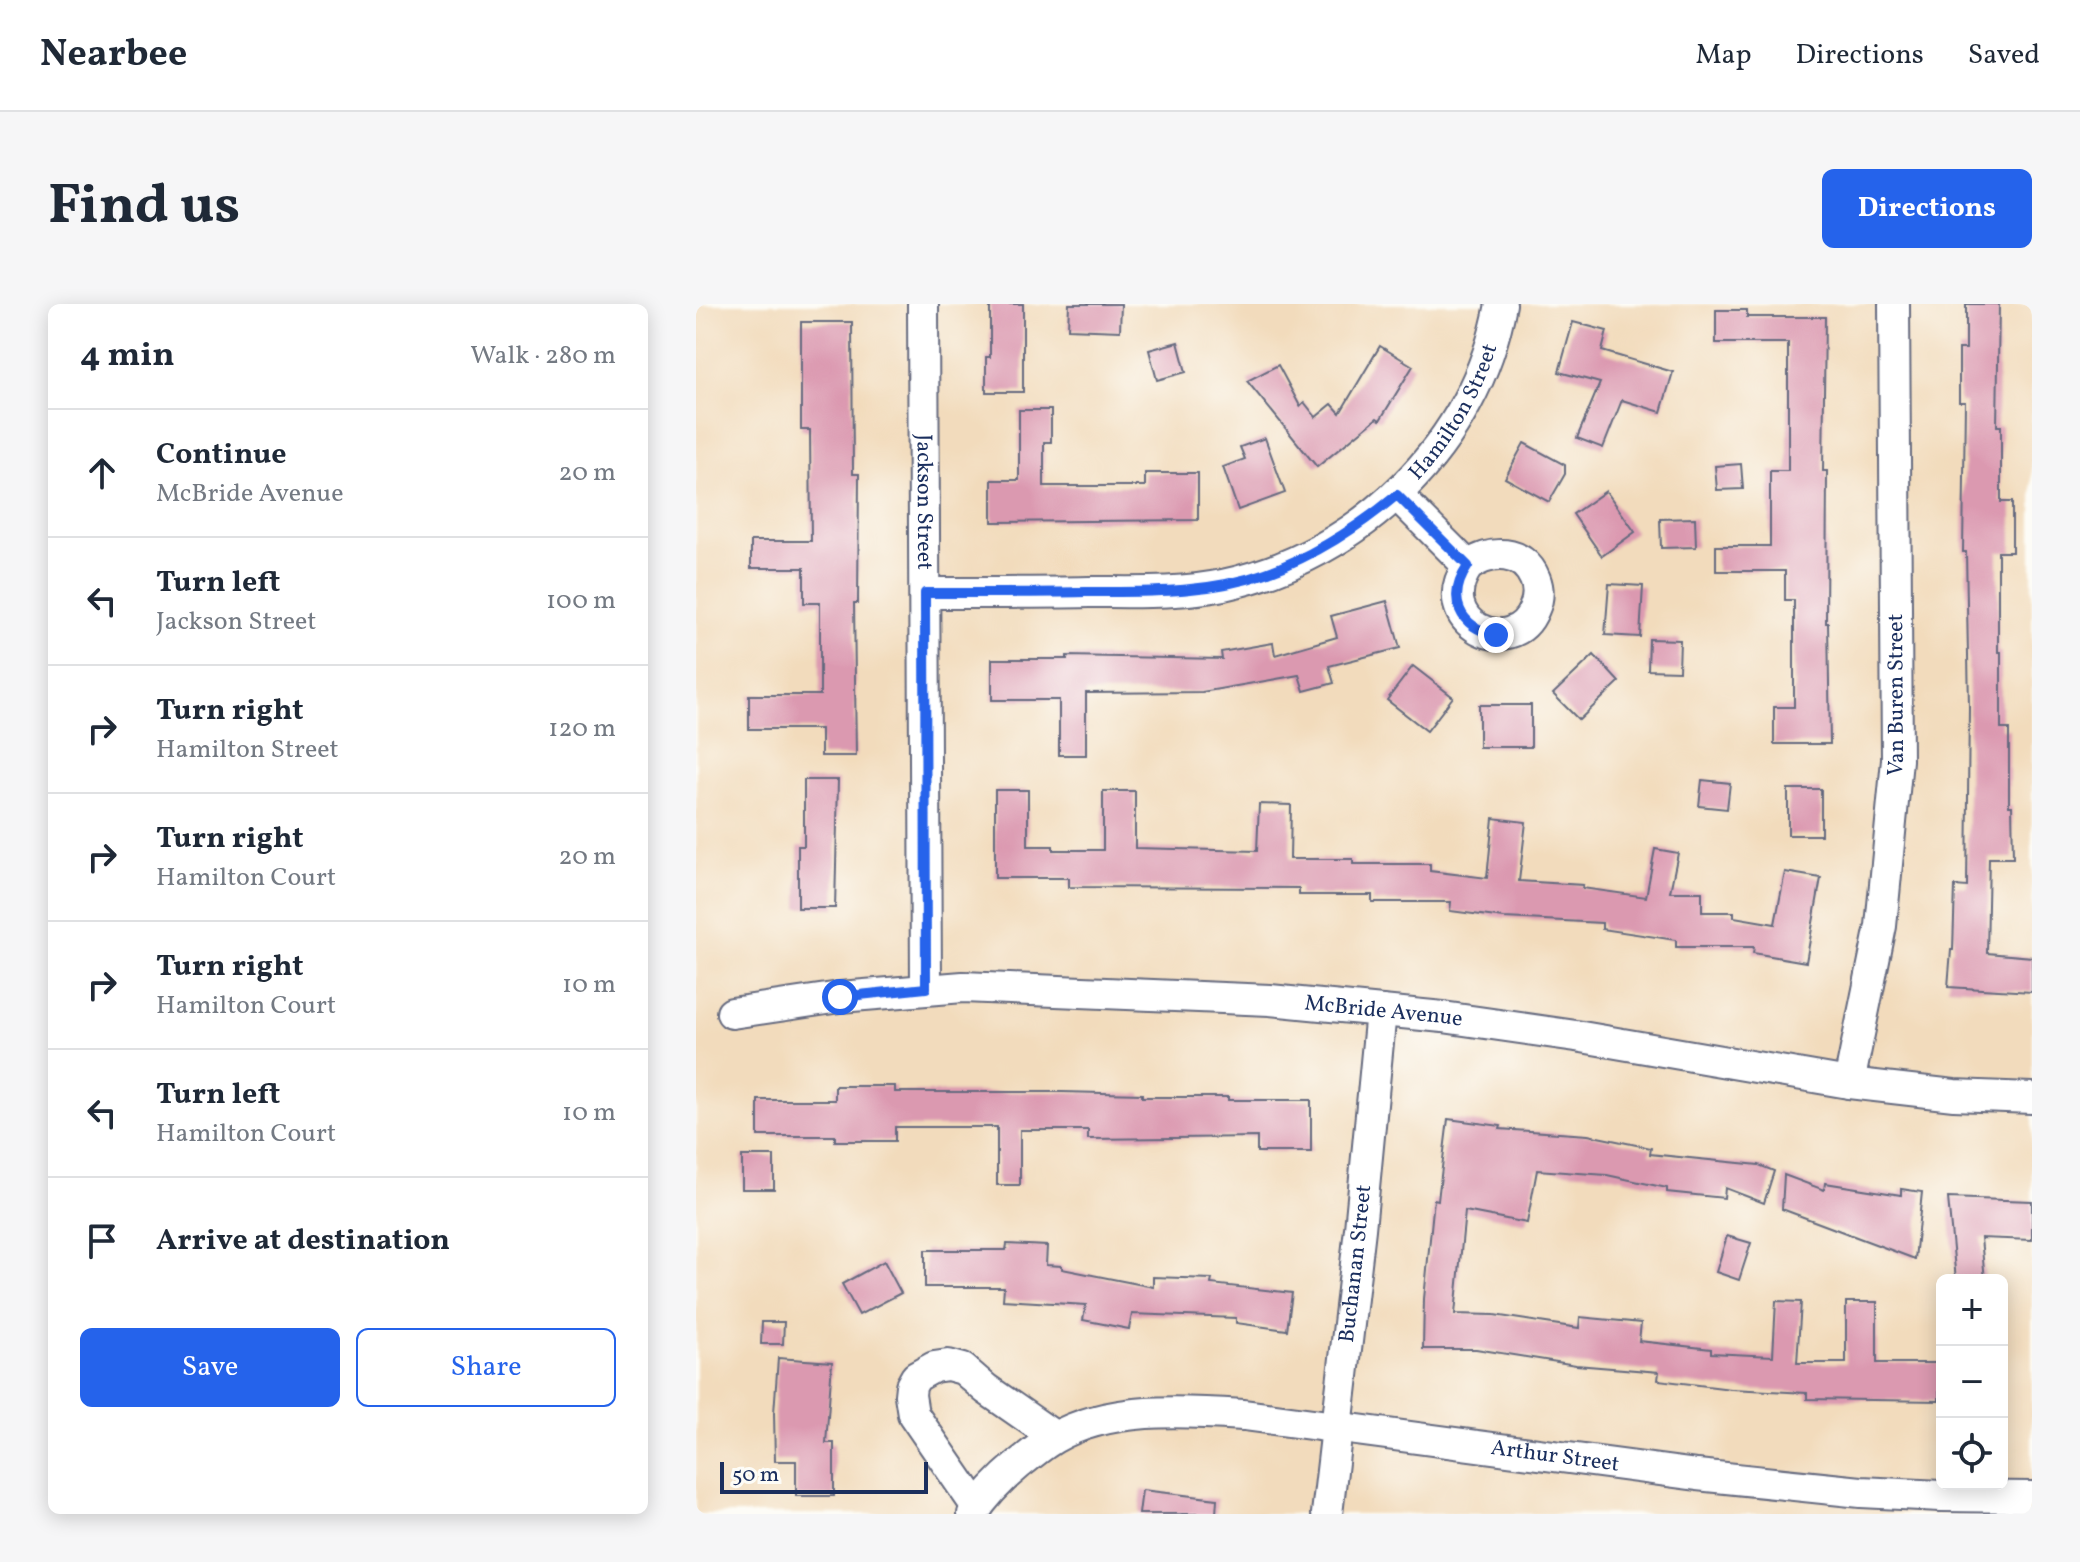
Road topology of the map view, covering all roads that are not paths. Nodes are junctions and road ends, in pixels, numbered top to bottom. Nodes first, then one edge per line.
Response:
1 (923, 304) edge
2 (1501, 304) edge
3 (1894, 304) edge
4 (1397, 495) junction
5 (1468, 566) dead end
6 (925, 593) junction
7 (926, 988) junction
8 (1381, 1011) junction
9 (732, 1013) dead end
10 (1849, 1083) junction
11 (2032, 1098) edge
12 (1338, 1428) junction
13 (1069, 1432) junction
14 (2032, 1497) edge
15 (1891, 1504) edge
16 (975, 1510) edge
17 (1327, 1514) edge

1 - 6 street, Jackson Street
2 - 4 street, Hamilton Street
3 - 10 street, Van Buren Street
4 - 5 street
4 - 6 street, Hamilton Street
6 - 7 street, Jackson Street
7 - 8 street, McBride Avenue
7 - 9 street, McBride Avenue
8 - 10 street, McBride Avenue
8 - 12 street, Buchanan Street
10 - 11 street, McBride Avenue
12 - 13 street, Arthur Street
12 - 15 street, Arthur Street
12 - 17 street, Buchanan Street
13 - 16 street
13 - 16 street
14 - 15 street, Arthur Street

